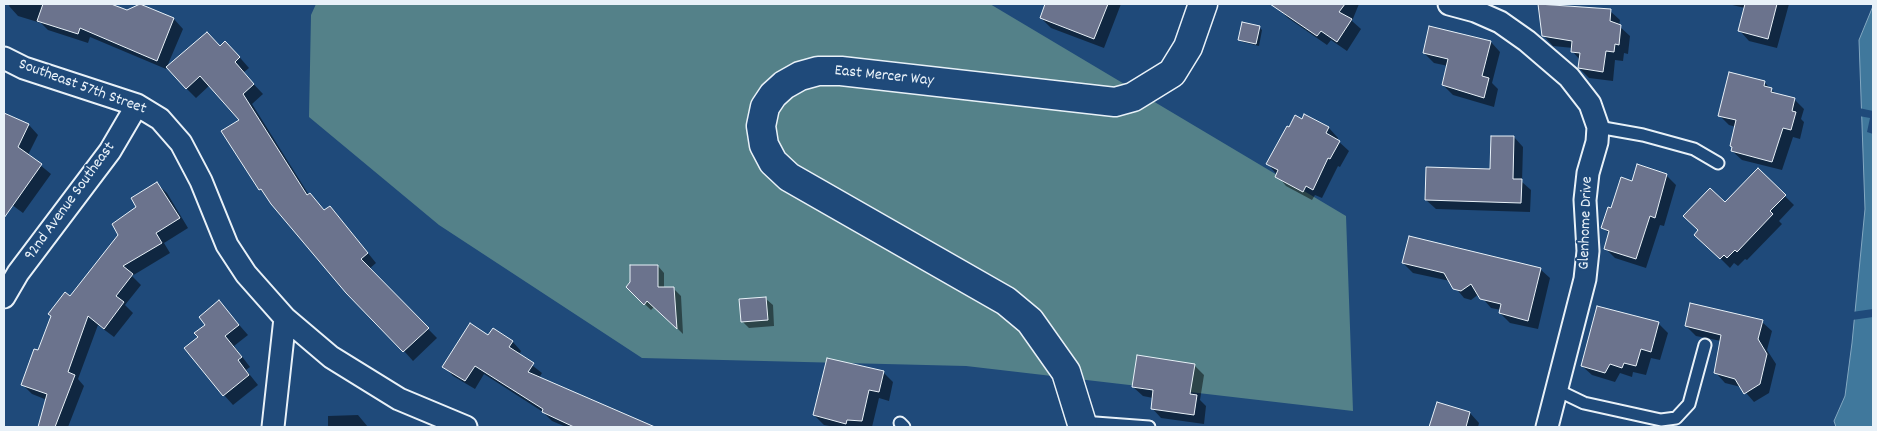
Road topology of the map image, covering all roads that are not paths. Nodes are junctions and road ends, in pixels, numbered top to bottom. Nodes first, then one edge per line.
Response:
1 (1204, 4) edge
2 (1449, 4) edge
3 (4, 58) edge
4 (137, 105) junction
5 (1598, 128) junction
6 (1718, 163) dead end
7 (4, 297) edge
8 (285, 318) junction
9 (1705, 345) dead end
10 (1557, 390) junction
11 (431, 420) edge
12 (1082, 424) edge
13 (273, 427) edge
14 (466, 427) edge
15 (1149, 427) edge
16 (1546, 427) edge

1 - 12 street, East Mercer Way
2 - 5 street, Glenhome Drive
3 - 4 street, Southeast 57th Street
4 - 7 street, 92nd Avenue Southeast
4 - 8 street, Southeast 57th Street
5 - 6 lane
5 - 10 street, Glenhome Drive
8 - 11 street, Southeast 57th Street
8 - 13 street
9 - 10 lane
10 - 16 street, Glenhome Drive
11 - 14 street, Southeast 57th Street
12 - 15 lane

